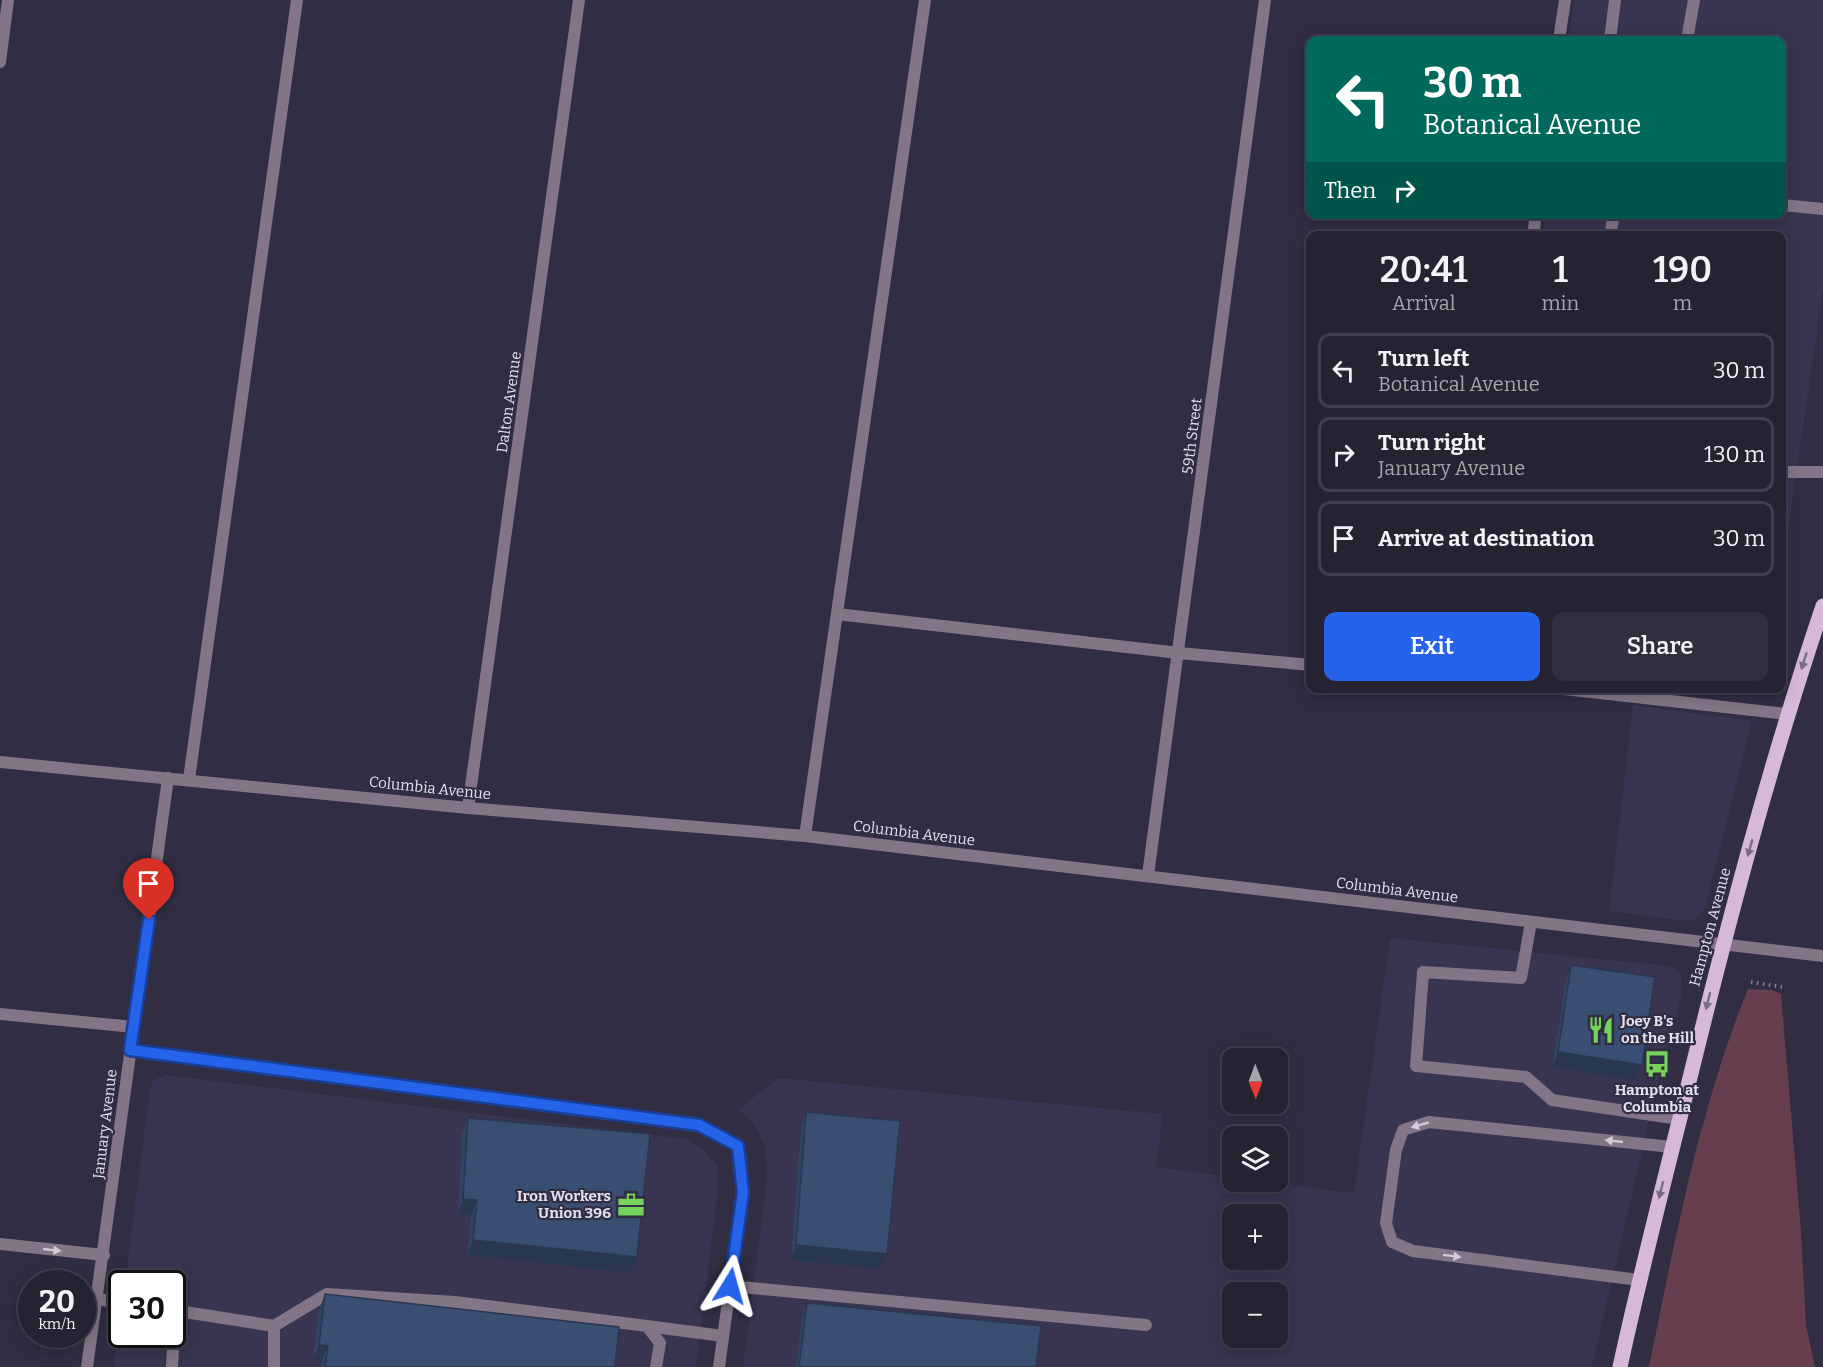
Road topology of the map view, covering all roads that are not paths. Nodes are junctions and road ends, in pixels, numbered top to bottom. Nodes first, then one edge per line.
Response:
1 (8, 0) edge
2 (297, 0) edge
3 (579, 0) edge
4 (925, 0) edge
5 (1265, 0) edge
6 (1565, 0) edge
7 (1615, 0) edge
8 (1694, 0) edge
9 (1560, 36) edge
10 (1610, 36) edge
11 (1687, 36) edge
12 (0, 55) edge
13 (1786, 205) edge
14 (1823, 209) edge
15 (1786, 472) edge
16 (1823, 472) edge
17 (1823, 606) edge
18 (837, 614) junction
19 (1179, 653) junction
20 (1306, 665) edge
21 (1600, 693) edge
22 (1787, 714) junction
23 (0, 762) edge
24 (168, 778) junction
25 (189, 779) junction
26 (468, 808) junction
27 (805, 836) junction
28 (1148, 875) junction
29 (1531, 922) junction
30 (1722, 944) junction
31 (1823, 956) edge
32 (0, 1014) edge
33 (134, 1027) junction
34 (130, 1050) junction
35 (1679, 1119) junction
36 (1672, 1147) junction
37 (0, 1245) edge
38 (104, 1255) junction
39 (1639, 1280) junction
40 (730, 1286) junction
41 (97, 1299) junction
42 (108, 1301) edge
43 (186, 1313) edge
44 (1146, 1325) dead end
45 (274, 1326) junction
46 (646, 1326) junction
47 (723, 1336) junction
48 (173, 1348) edge
49 (87, 1367) edge
50 (172, 1367) edge
51 (274, 1367) edge
52 (656, 1367) edge
53 (719, 1367) edge
54 (1620, 1367) edge

1 - 12 street
2 - 25 street
3 - 26 street, Dalton Avenue
4 - 18 street
5 - 19 street, 59th Street
6 - 9 street
7 - 10 street
8 - 11 street
13 - 14 street
15 - 16 street
17 -> 22 main road, Hampton Avenue
18 - 19 street
18 - 27 street
19 - 20 street
19 - 28 street, 59th Street
21 - 22 street
22 -> 30 main road, Hampton Avenue
23 - 24 street, Columbia Avenue
24 - 25 street, Columbia Avenue
24 - 33 street, January Avenue
25 - 26 street, Columbia Avenue
26 - 27 street, Columbia Avenue
27 - 28 street, Columbia Avenue
28 - 29 street, Columbia Avenue
29 - 30 street, Columbia Avenue
29 - 35 street
30 - 31 street, Columbia Avenue
30 -> 35 main road, Hampton Avenue
32 - 33 street
33 - 34 street, January Avenue
34 - 38 street, January Avenue
34 - 40 street
35 - 36 main road, Hampton Avenue
36 -> 39 main road, Hampton Avenue
36 -> 39 street
37 -> 38 street
38 - 41 street, January Avenue
39 - 54 main road, Hampton Avenue
40 - 44 street
40 - 47 street
41 - 42 street
41 - 49 street, January Avenue
43 - 45 street
45 - 46 street
45 - 51 street
46 - 47 street
46 - 52 street
47 - 53 street
48 - 50 street

